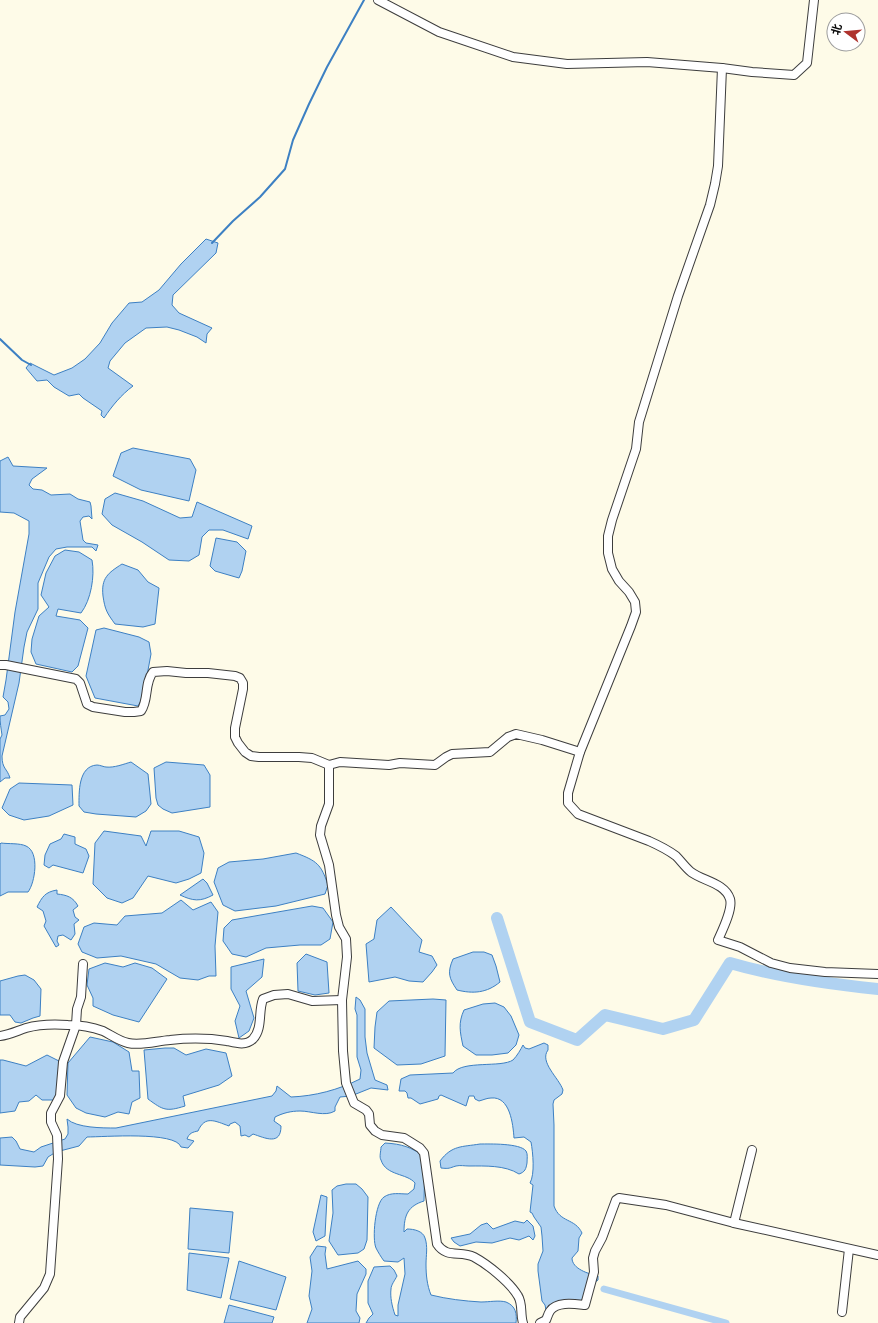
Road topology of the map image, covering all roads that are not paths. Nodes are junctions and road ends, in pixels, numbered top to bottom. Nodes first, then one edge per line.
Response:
1 (378, 0) edge
2 (814, 0) edge
3 (722, 68) junction
4 (0, 665) edge
5 (580, 752) junction
6 (329, 765) junction
7 (83, 964) dead end
8 (878, 974) edge
9 (342, 1000) junction
10 (76, 1025) junction
11 (0, 1036) edge
12 (752, 1150) dead end
13 (734, 1223) junction
14 (850, 1249) junction
15 (878, 1255) edge
16 (842, 1312) dead end
17 (19, 1323) edge
18 (523, 1323) edge
19 (540, 1323) edge

1 - 3 street
2 - 3 street
3 - 5 street
4 - 6 street
5 - 6 street
5 - 8 street
6 - 9 street
7 - 10 street
9 - 10 street
9 - 18 street
10 - 11 street
10 - 17 street
12 - 13 street
13 - 14 street
13 - 19 street
14 - 15 street
14 - 16 street

